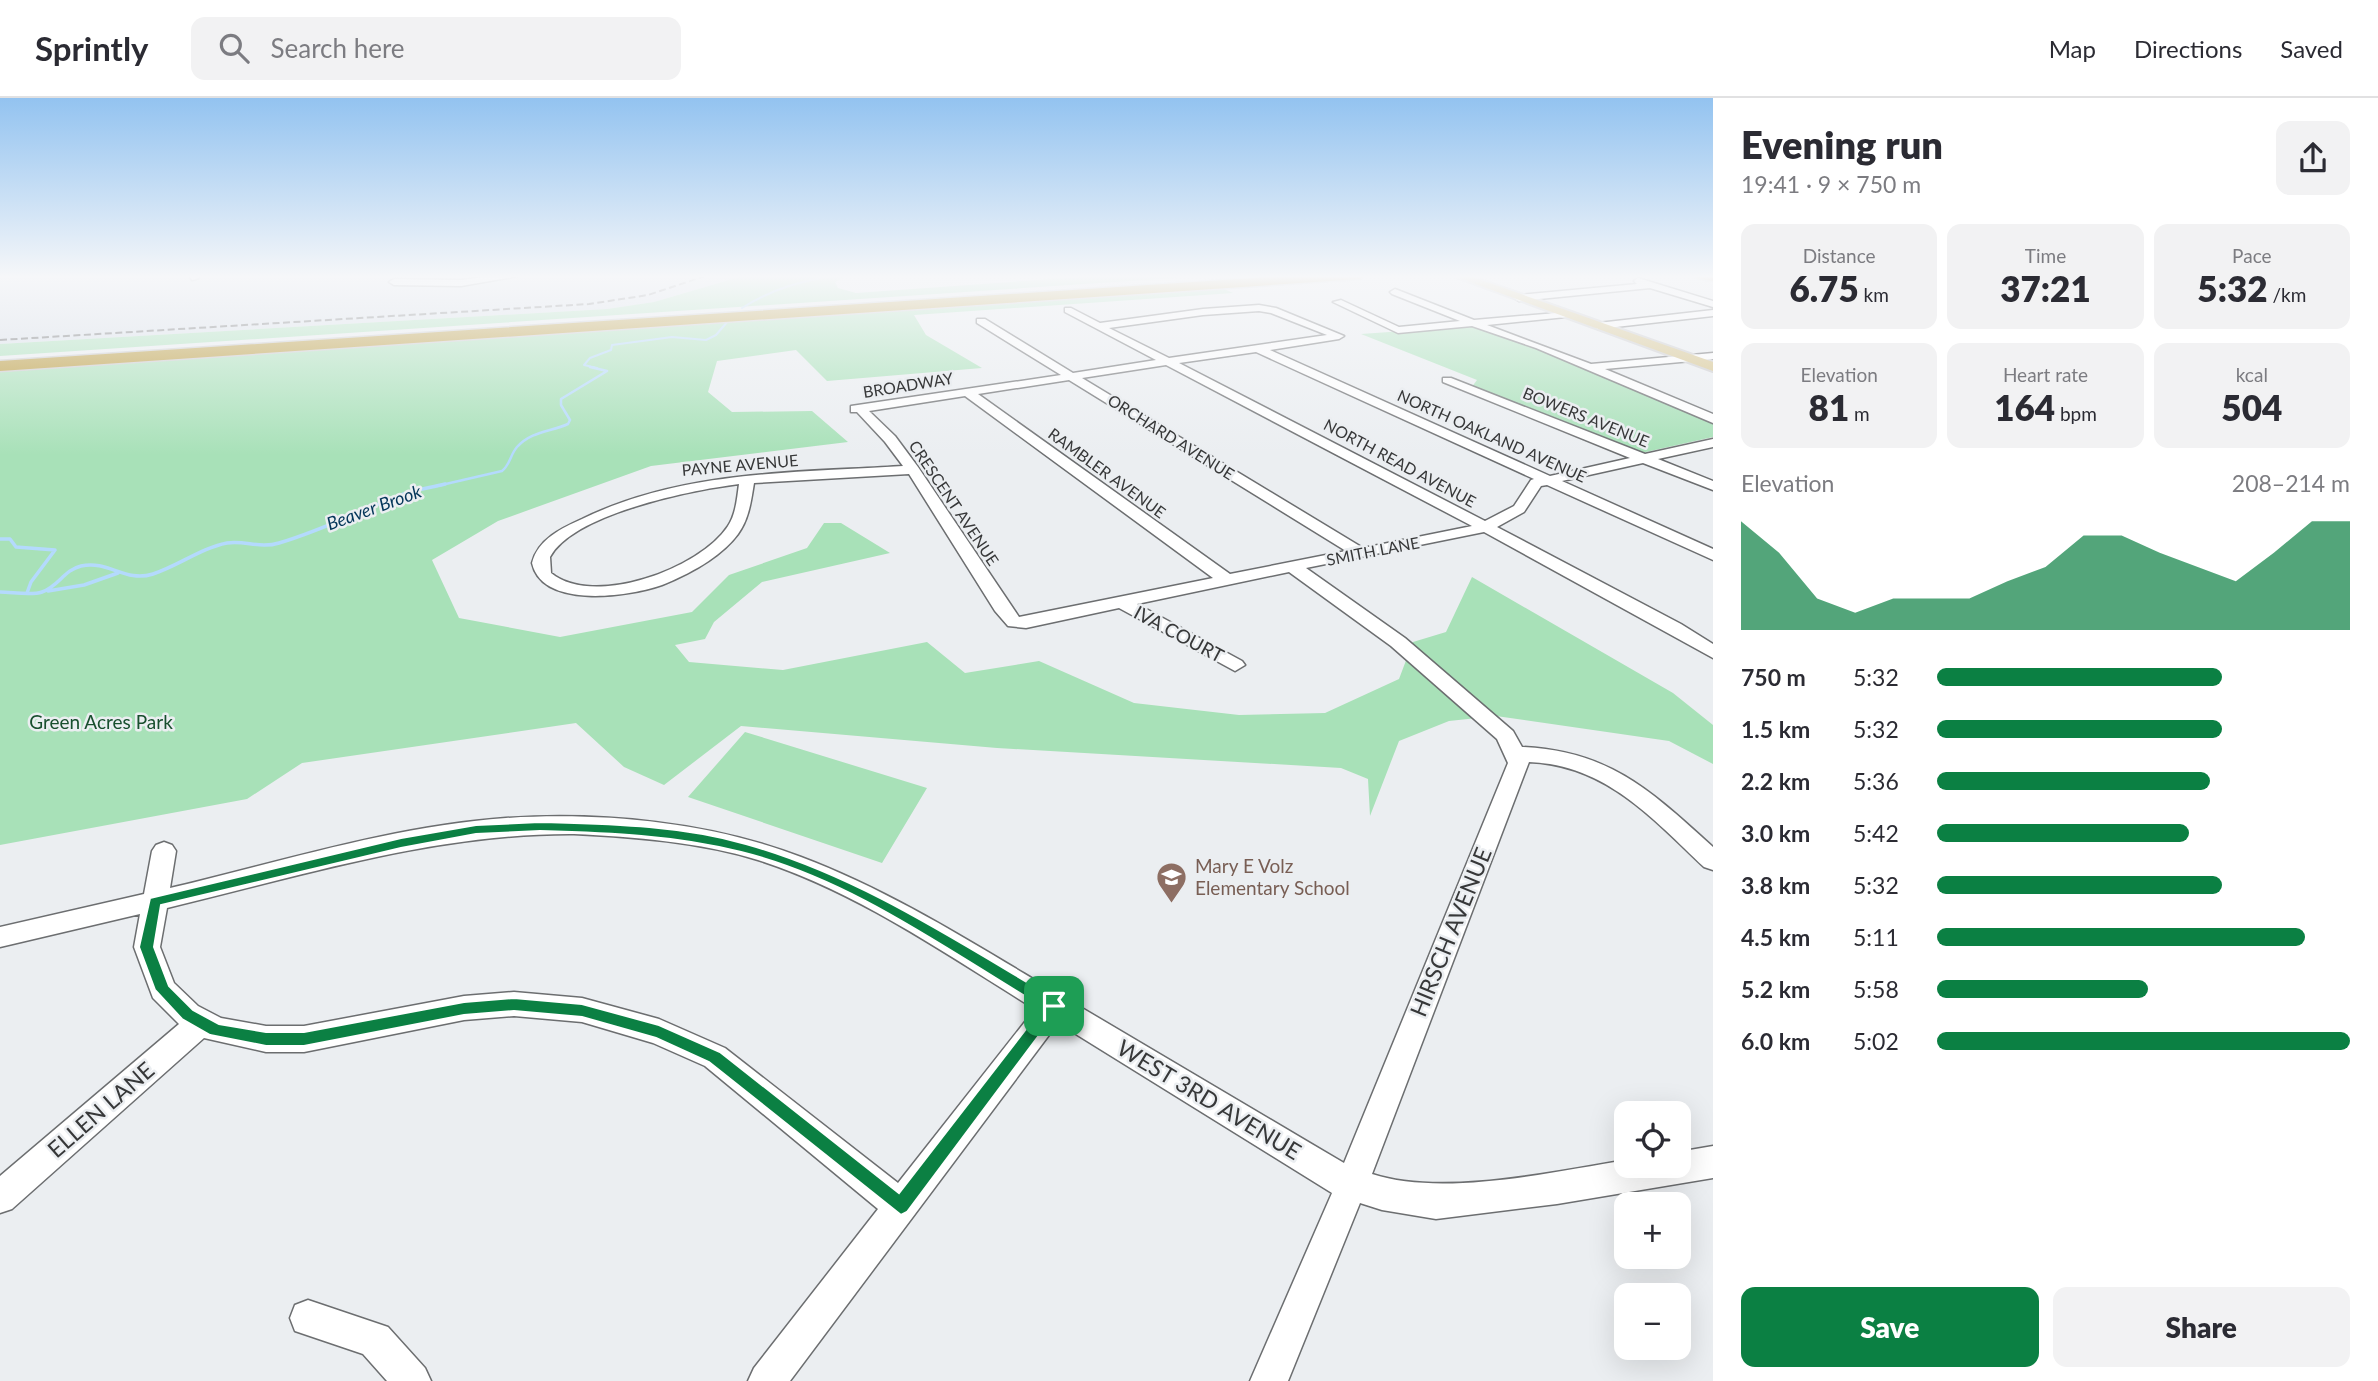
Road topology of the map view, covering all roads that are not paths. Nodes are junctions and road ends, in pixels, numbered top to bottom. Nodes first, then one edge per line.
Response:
1 (432, 335) edge
2 (1004, 335) edge
3 (1115, 335) edge
4 (1339, 335) edge
5 (1509, 335) edge
6 (1623, 335) edge
7 (1257, 348) junction
8 (1713, 356) edge
9 (1690, 359) junction
10 (1167, 361) junction
11 (0, 364) edge
12 (1588, 367) junction
13 (1713, 367) edge
14 (1072, 375) junction
15 (1447, 380) dead end
16 (967, 391) junction
17 (858, 409) joint
18 (1713, 419) edge
19 (1713, 443) edge
20 (1644, 458) junction
21 (913, 470) junction
22 (747, 479) junction
23 (1548, 480) junction
24 (1713, 486) edge
25 (1485, 527) junction
26 (1360, 554) junction
27 (1713, 555) edge
28 (1292, 566) junction
29 (1227, 580) junction
30 (1122, 603) junction
31 (1014, 622) joint
32 (1713, 652) edge
33 (1236, 665) dead end
34 (1514, 754) junction
35 (164, 851) dead end
36 (1713, 861) edge
37 (155, 901) junction
38 (0, 937) edge
39 (1054, 1006) junction
40 (201, 1022) junction
41 (1713, 1162) edge
42 (1352, 1184) junction
43 (0, 1197) edge
44 (901, 1206) junction
45 (308, 1318) dead end
46 (412, 1381) edge
47 (767, 1381) edge
48 (1269, 1381) edge

1 - 11 highway
2 - 14 street, ORCHARD AVENUE
3 - 10 street, NORTH READ AVENUE
4 - 7 street, BROADWAY
5 - 12 street
6 - 9 main road
7 - 10 street, BROADWAY
7 - 23 street, NORTH OAKLAND AVENUE
8 - 9 street
9 - 12 street
9 - 13 main road
10 - 14 street, BROADWAY
10 - 25 street, NORTH READ AVENUE
12 - 18 street
14 - 16 street, BROADWAY
14 - 26 street, ORCHARD AVENUE
15 - 20 street, BOWERS AVENUE
16 - 17 street, BROADWAY
16 - 29 street, RAMBLER AVENUE
17 - 21 street, CRESCENT AVENUE
19 - 20 street, SMITH LANE
20 - 23 street, SMITH LANE
20 - 24 street, BOWERS AVENUE
21 - 22 street, PAYNE AVENUE
21 - 31 street, CRESCENT AVENUE
22 - 22 street, PAYNE AVENUE
23 - 25 street, SMITH LANE
23 - 27 street, NORTH OAKLAND AVENUE
25 - 26 street, SMITH LANE
25 - 32 street, NORTH READ AVENUE
26 - 28 street, SMITH LANE
28 - 29 street, SMITH LANE
28 - 34 street
29 - 30 street, SMITH LANE
30 - 31 street, SMITH LANE
30 - 33 street, IVA COURT
34 - 36 street
34 - 42 street, HIRSCH AVENUE
35 - 37 street
37 - 38 street, WEST 3RD AVENUE
37 - 39 street, WEST 3RD AVENUE
37 - 40 street
39 - 42 street, WEST 3RD AVENUE
39 - 44 street
40 - 43 street, ELLEN LANE
40 - 44 street
41 - 42 street, WEST 3RD AVENUE
42 - 48 street, HIRSCH AVENUE
44 - 47 street
45 - 46 street

